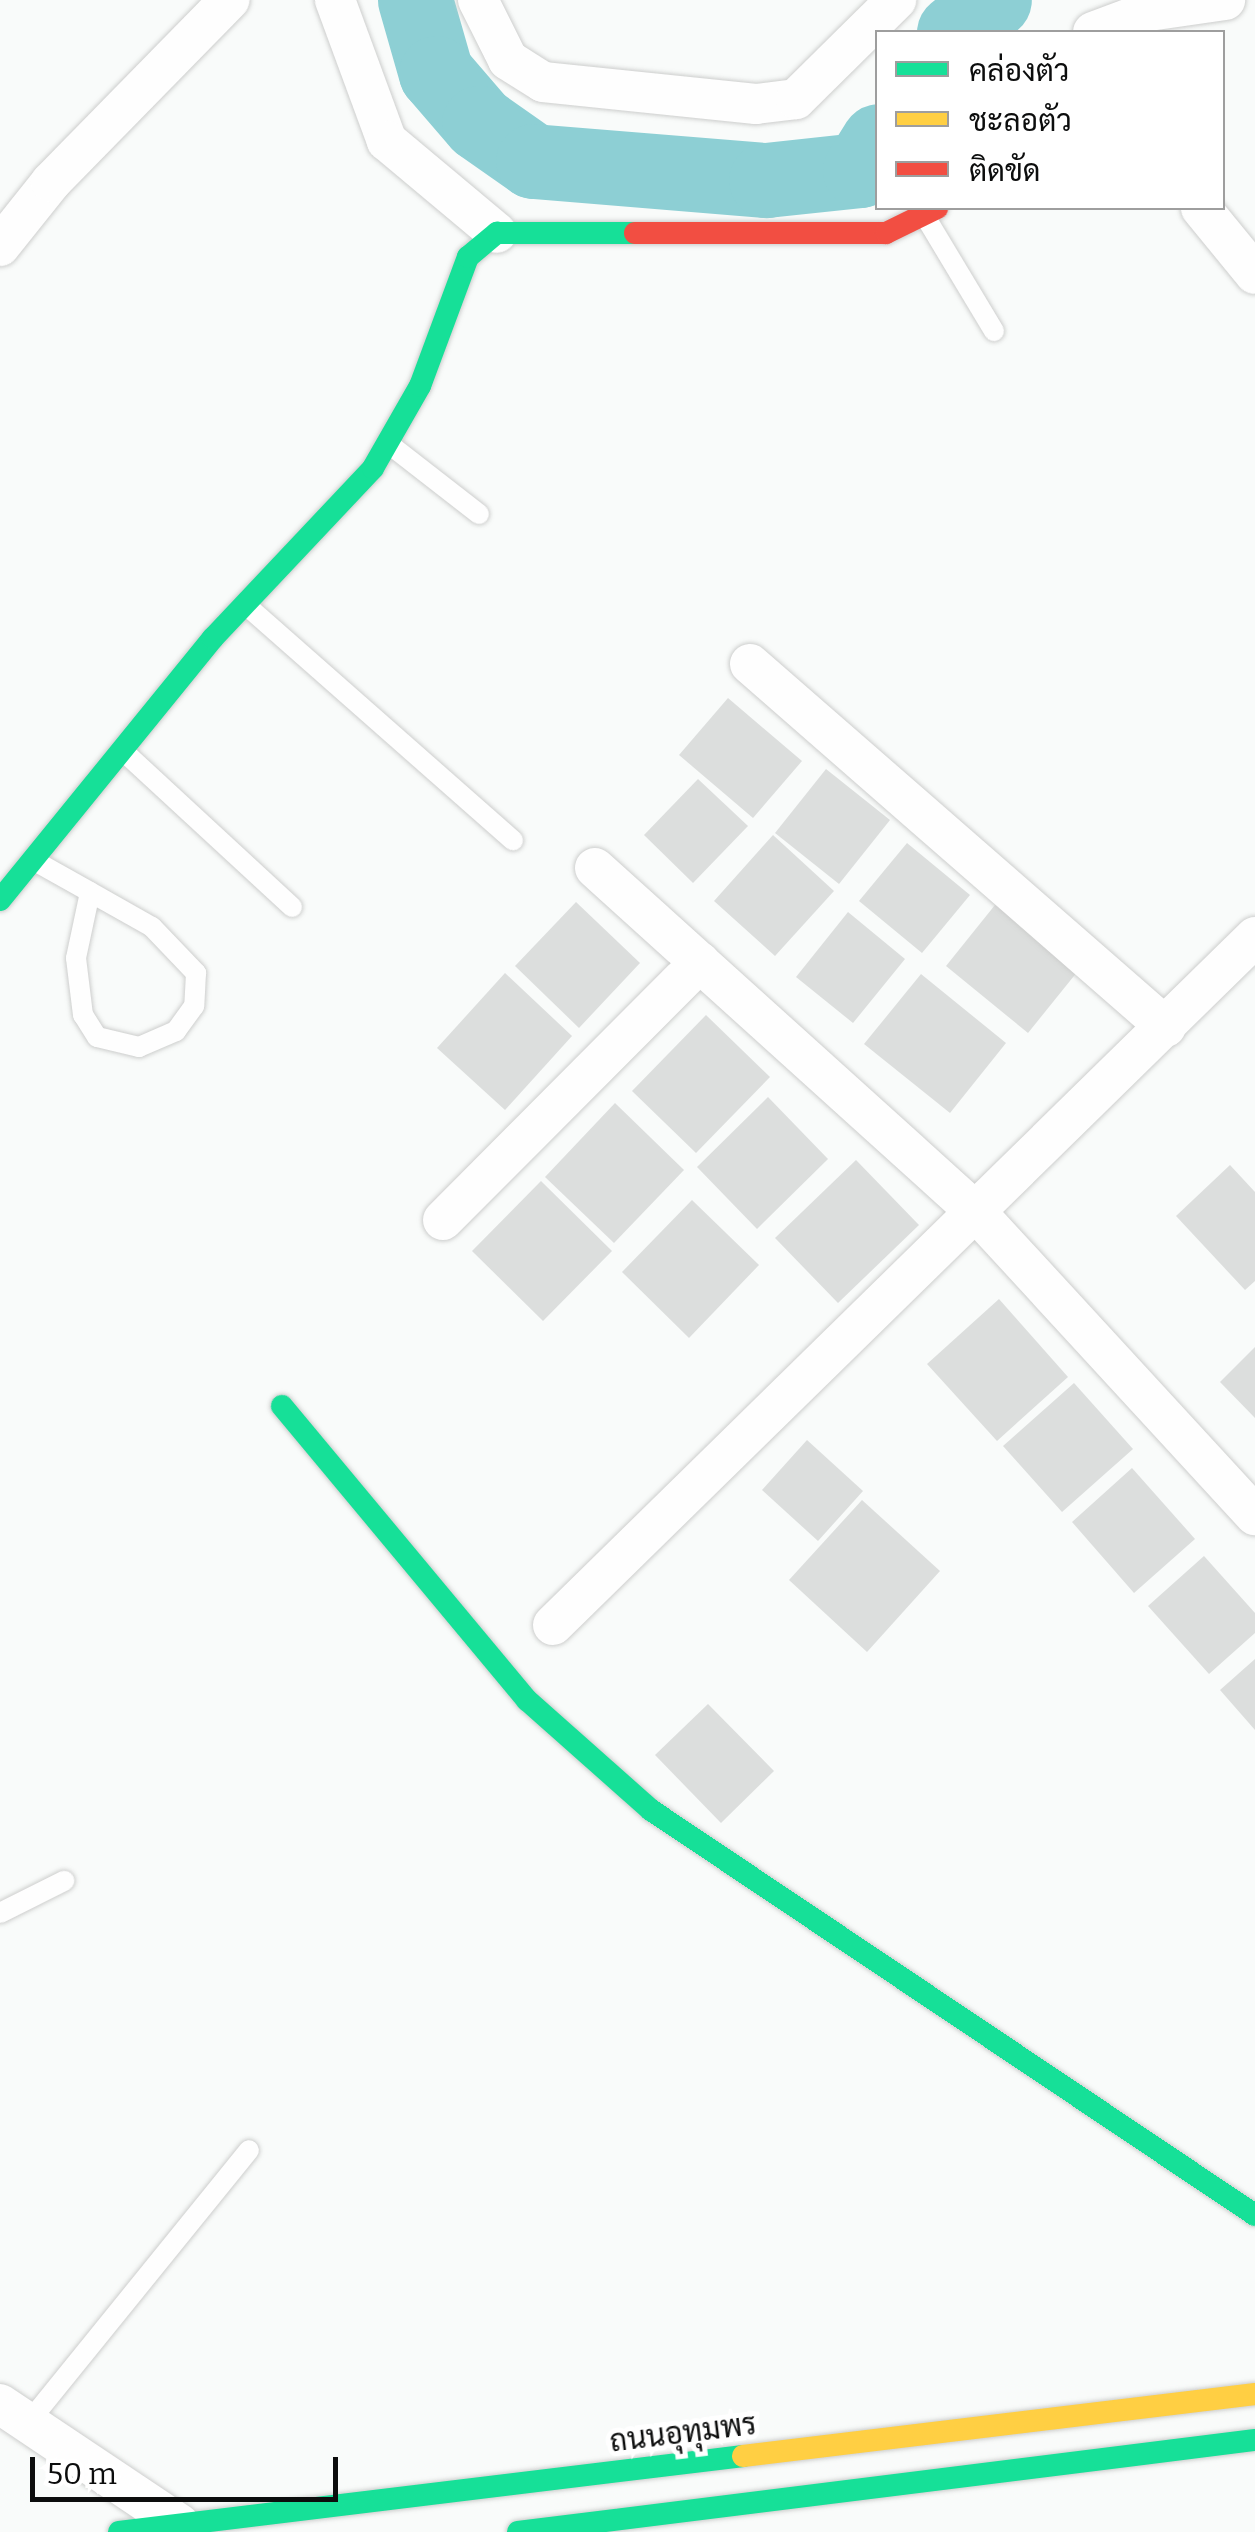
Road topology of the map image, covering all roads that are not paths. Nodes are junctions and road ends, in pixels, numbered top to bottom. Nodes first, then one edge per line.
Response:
1 (229, 0) edge
2 (335, 0) edge
3 (478, 0) edge
4 (896, 0) edge
5 (1225, 0) edge
6 (1098, 30) edge
7 (1202, 210) edge
8 (932, 213) edge
9 (496, 232) junction
10 (0, 246) edge
11 (1255, 274) edge
12 (994, 331) dead end
13 (388, 442) junction
14 (479, 514) dead end
15 (245, 604) junction
16 (750, 664) dead end
17 (122, 750) junction
18 (513, 840) dead end
19 (32, 860) junction
20 (596, 868) dead end
21 (90, 892) junction
22 (0, 900) edge
23 (292, 907) dead end
24 (1255, 937) edge
25 (700, 962) junction
26 (1166, 1027) junction
27 (976, 1212) junction
28 (442, 1220) dead end
29 (282, 1406) dead end
30 (1255, 1515) edge
31 (553, 1625) dead end
32 (64, 1881) dead end
33 (0, 1914) edge
34 (249, 2150) dead end
35 (1255, 2216) edge
36 (1255, 2394) edge
37 (14, 2413) edge
38 (1255, 2440) edge
39 (183, 2528) edge
40 (119, 2532) edge
41 (518, 2532) edge

1 - 10 street
2 - 9 street
3 - 4 street
5 - 6 street
7 - 11 street
8 - 9 street
8 - 12 lane
9 - 13 street
13 - 14 lane
13 - 15 street
15 - 17 street
15 - 18 lane
16 - 26 street
17 - 19 street
17 - 23 lane
19 - 21 lane
19 - 22 street
20 - 25 street
21 - 21 lane
24 - 26 street
25 - 27 street
25 - 28 street
26 - 27 street
27 - 30 street
27 - 31 street
29 - 35 street
32 - 33 lane
34 - 37 lane
36 - 39 street, ถนนอุทุมพร
37 - 39 street
38 - 41 street
39 - 40 street, ถนนอุทุมพร

